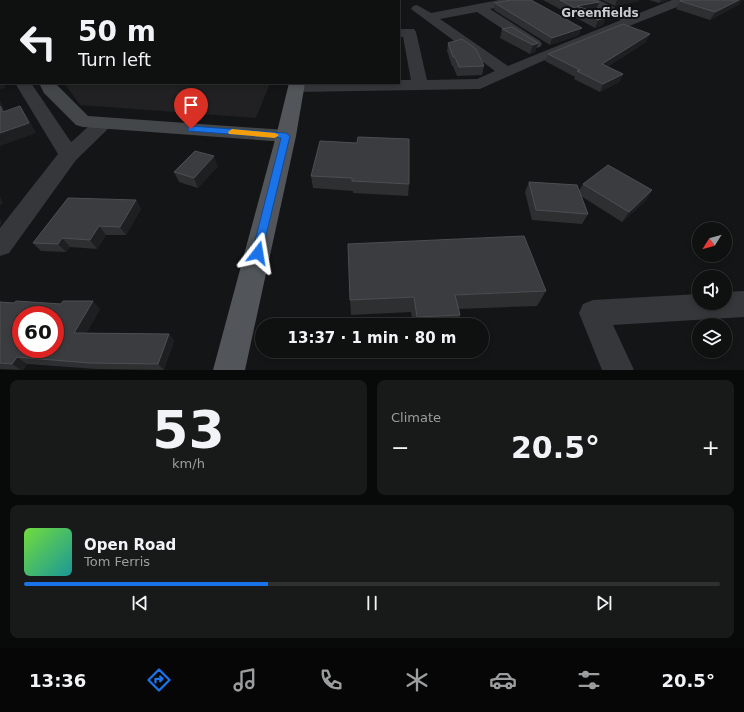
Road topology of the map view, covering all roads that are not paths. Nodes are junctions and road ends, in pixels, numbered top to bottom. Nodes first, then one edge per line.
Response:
1 (518, 0) edge
2 (589, 0) edge
3 (650, 0) edge
4 (683, 0) edge
5 (668, 7) junction
6 (480, 8) junction
7 (417, 9) dead end
8 (430, 17) junction
9 (631, 20) junction
10 (580, 27) edge
11 (400, 33) edge
12 (594, 35) junction
13 (549, 53) junction
14 (506, 72) junction
15 (24, 84) edge
16 (48, 84) edge
17 (296, 85) edge
18 (420, 85) junction
19 (105, 123) junction
20 (286, 136) junction
21 (69, 155) junction
22 (0, 246) edge
23 (744, 304) edge
24 (229, 370) edge
25 (618, 370) edge

1 - 6 street
2 - 9 street
3 - 5 street
4 - 5 street
5 - 9 street
6 - 8 street
6 - 13 street
7 - 8 street
8 - 14 street
9 - 12 street
10 - 12 street
11 - 18 street
12 - 13 street
13 - 14 street
14 - 18 street
15 - 21 street
16 - 19 street
17 - 18 street
17 - 20 main road
19 - 20 street
19 - 21 street
20 - 24 main road
21 - 22 street
23 - 25 street

